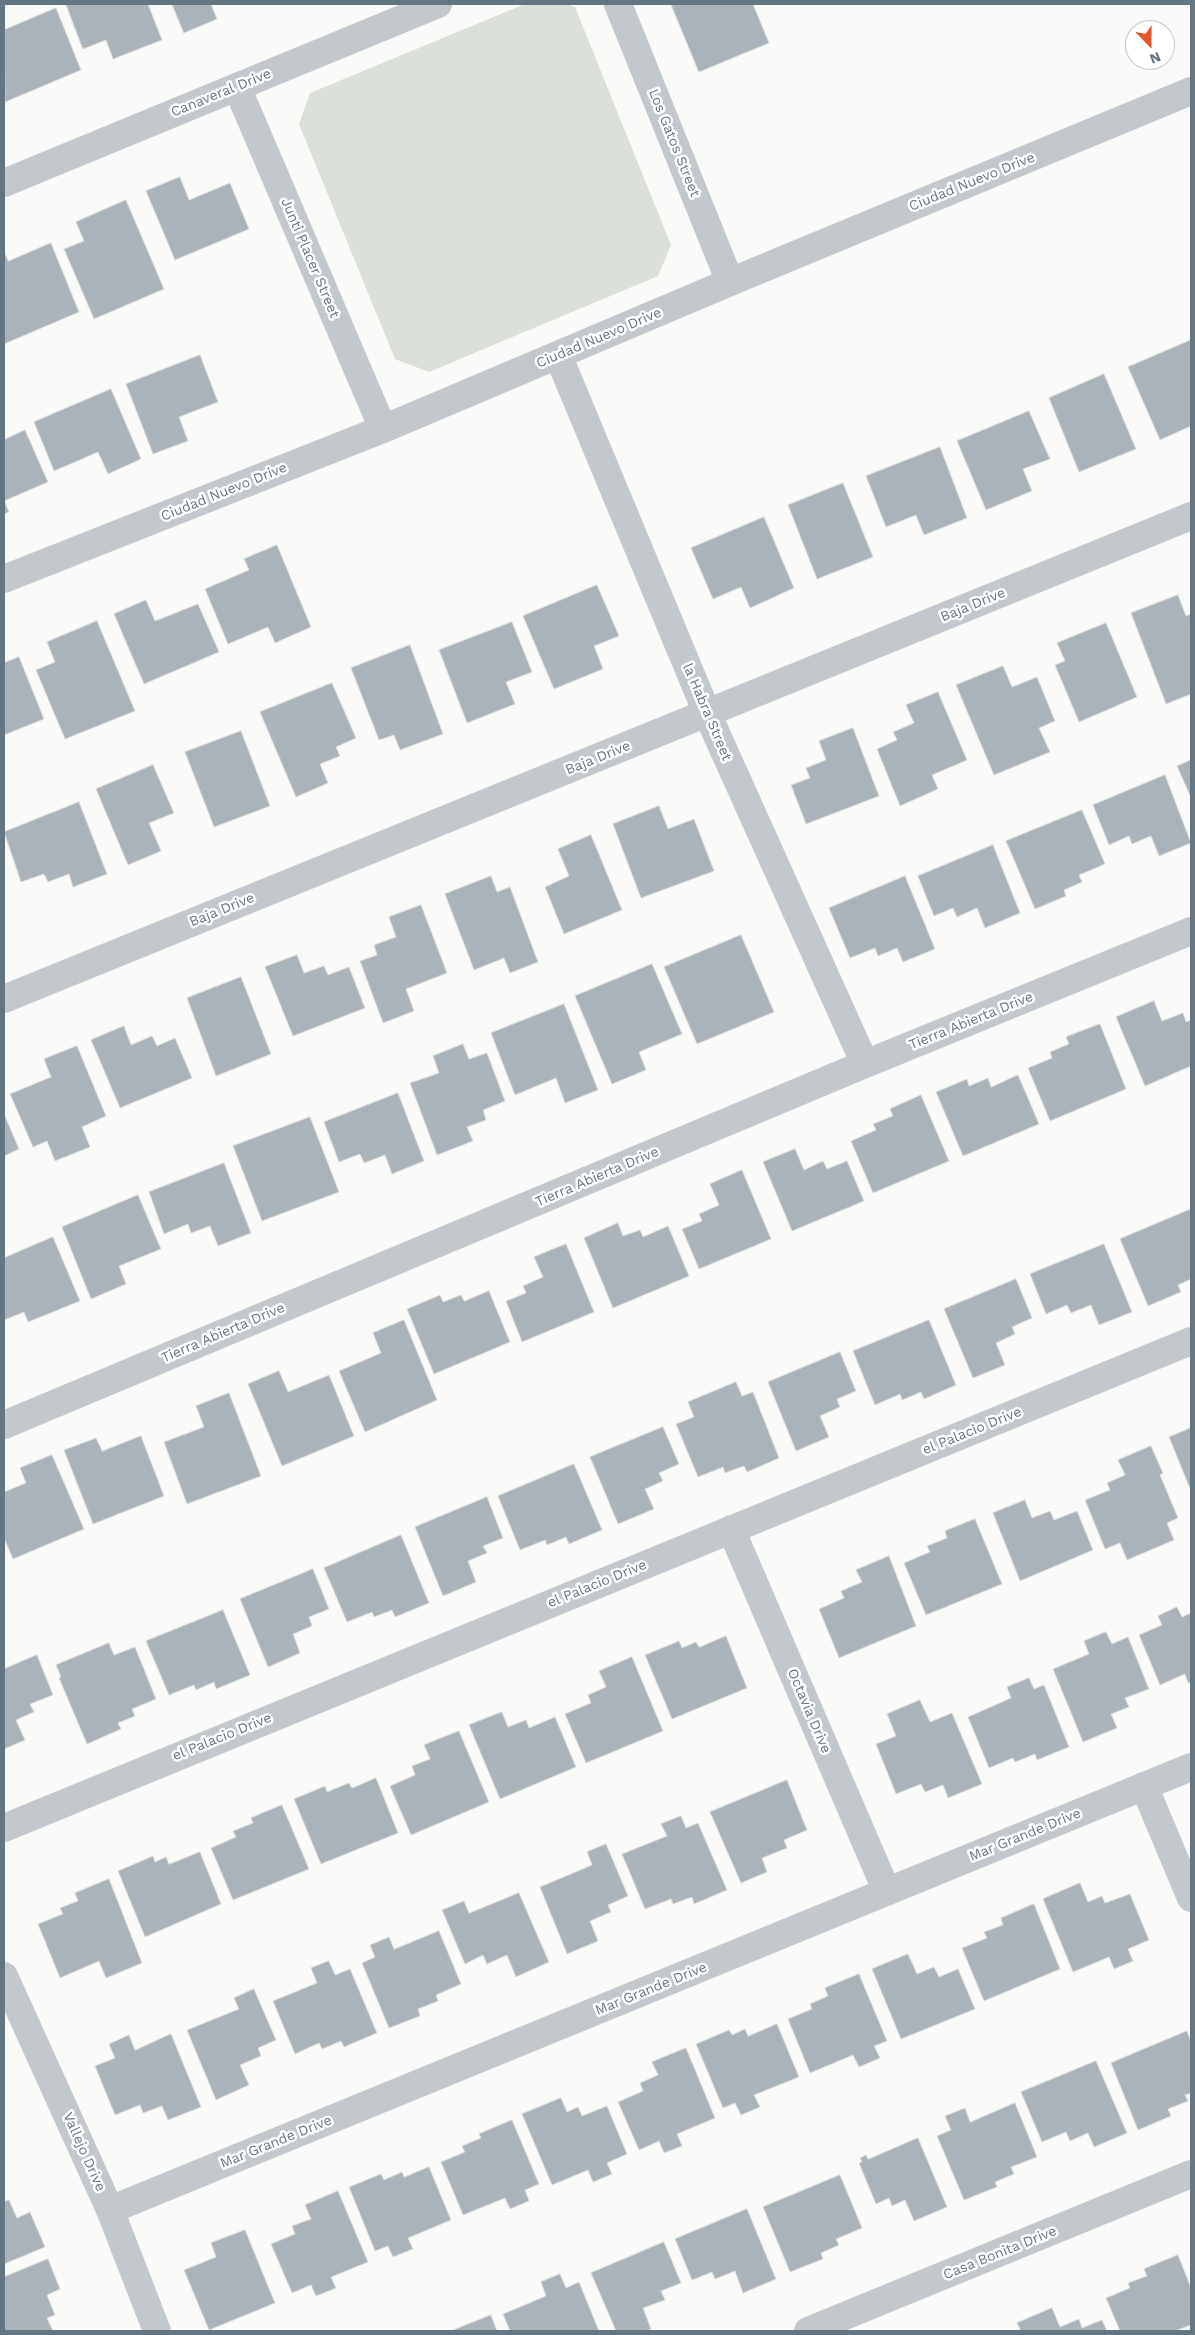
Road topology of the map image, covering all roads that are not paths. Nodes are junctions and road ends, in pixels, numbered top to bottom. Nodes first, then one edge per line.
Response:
1 (618, 4) edge
2 (422, 7) edge
3 (237, 86) junction
4 (1191, 91) edge
5 (4, 183) edge
6 (730, 282) junction
7 (558, 355) junction
8 (383, 429) junction
9 (1191, 516) edge
10 (4, 579) edge
11 (707, 713) junction
12 (1191, 931) edge
13 (4, 999) edge
14 (865, 1064) junction
15 (1191, 1341) edge
16 (4, 1425) edge
17 (732, 1529) junction
18 (1191, 1767) edge
19 (1144, 1786) junction
20 (4, 1828) edge
21 (887, 1892) junction
22 (1191, 1898) edge
23 (4, 1976) edge
24 (1191, 2174) edge
25 (110, 2210) junction
26 (157, 2331) edge
27 (808, 2331) edge

1 - 6 street, Los Gatos Street
2 - 3 street, Canaveral Drive
3 - 5 street, Canaveral Drive
3 - 8 street, Junti Placer Street
4 - 6 street, Ciudad Nuevo Drive
6 - 7 street, Ciudad Nuevo Drive
7 - 8 street, Ciudad Nuevo Drive
7 - 11 street, la Habra Street
8 - 10 street, Ciudad Nuevo Drive
9 - 11 street, Baja Drive
11 - 13 street, Baja Drive
11 - 14 street, la Habra Street
12 - 14 street, Tierra Abierta Drive
14 - 16 street, Tierra Abierta Drive
15 - 17 street, el Palacio Drive
17 - 20 street, el Palacio Drive
17 - 21 street, Octavia Drive
18 - 19 street, Mar Grande Drive
19 - 21 street, Mar Grande Drive
19 - 22 street
21 - 25 street, Mar Grande Drive
23 - 25 street, Vallejo Drive
24 - 27 street, Casa Bonita Drive
25 - 26 street, Vallejo Drive

